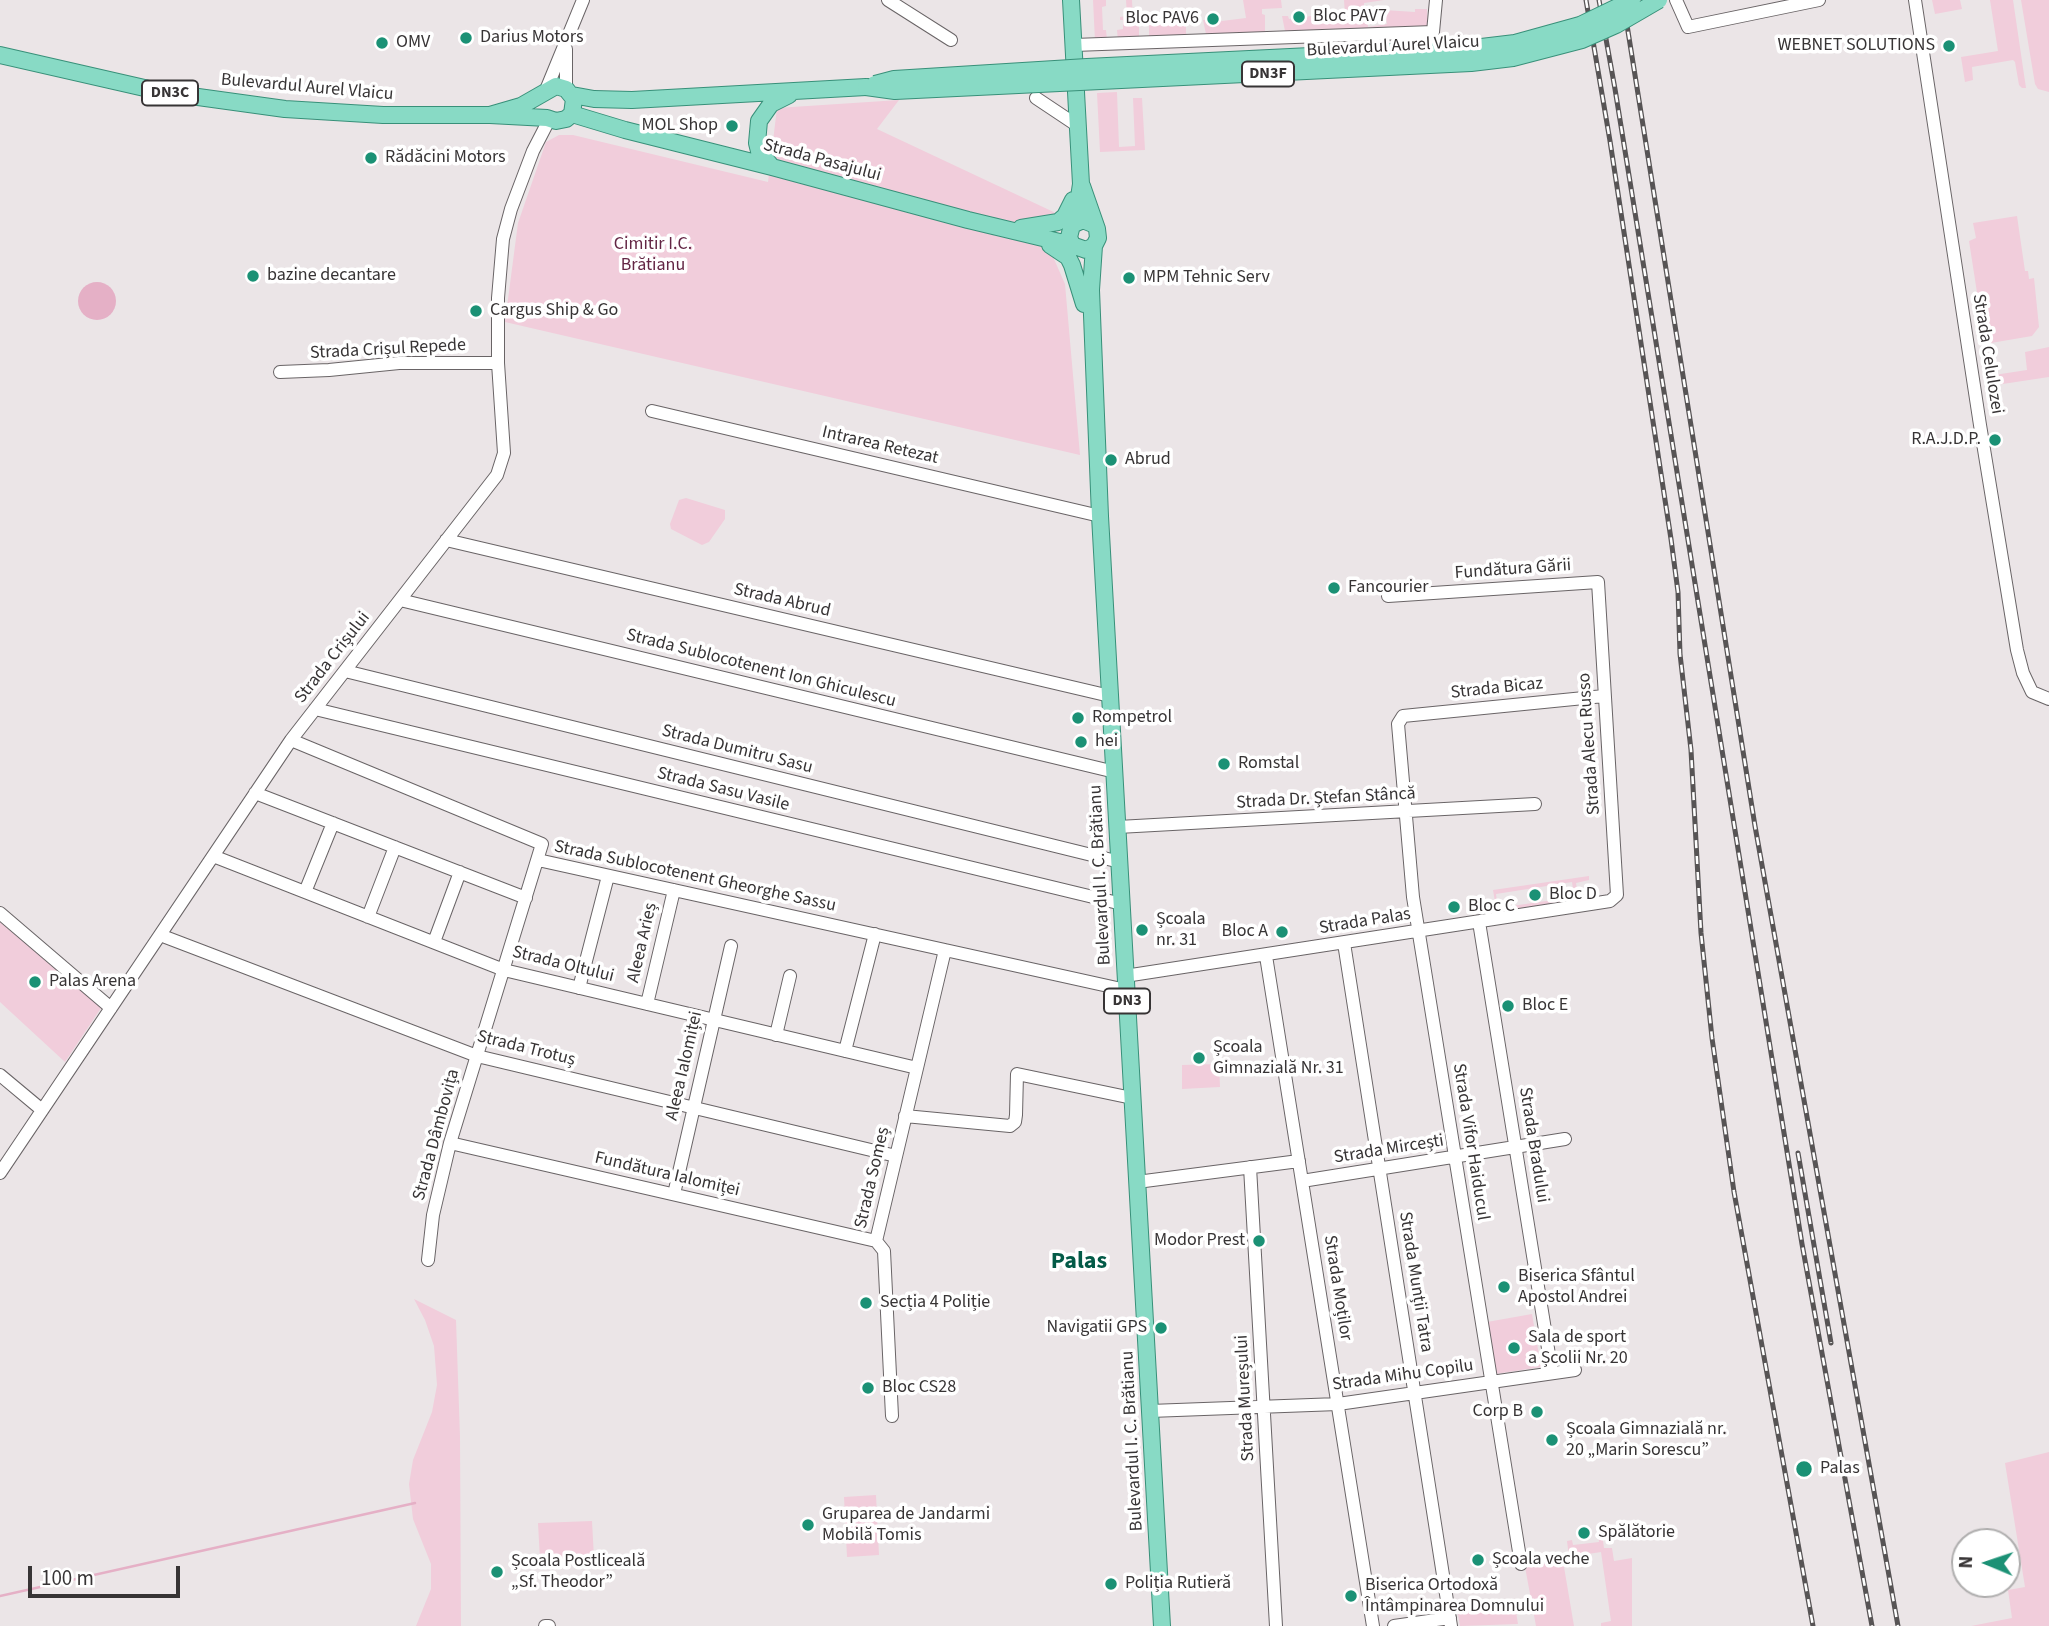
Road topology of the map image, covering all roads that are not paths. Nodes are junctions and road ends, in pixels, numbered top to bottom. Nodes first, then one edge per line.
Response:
1 (583, 0) edge
2 (888, 0) edge
3 (1071, 0) edge
4 (1436, 0) edge
5 (1632, 0) edge
6 (1658, 0) edge
7 (1676, 0) edge
8 (1819, 0) edge
9 (1916, 0) edge
10 (951, 40) dead end
11 (566, 45) junction
12 (1074, 45) junction
13 (0, 55) edge
14 (866, 86) junction
15 (805, 90) junction
16 (544, 92) junction
17 (1036, 98) dead end
18 (571, 102) junction
19 (490, 114) junction
20 (551, 120) junction
21 (1078, 126) junction
22 (625, 130) junction
23 (1080, 163) junction
24 (772, 167) junction
25 (1081, 184) junction
26 (1074, 224) junction
27 (1095, 225) junction
28 (1008, 230) junction
29 (1081, 247) junction
30 (1093, 349) junction
31 (498, 363) junction
32 (280, 372) dead end
33 (652, 411) dead end
34 (1100, 516) junction
35 (446, 540) junction
36 (1598, 582) joint
37 (1388, 596) dead end
38 (400, 600) junction
39 (345, 671) junction
40 (1111, 696) junction
41 (1604, 696) junction
42 (2049, 699) edge
43 (315, 709) junction
44 (1398, 724) joint
45 (291, 740) junction
46 (1115, 772) junction
47 (256, 793) junction
48 (1535, 804) dead end
49 (1405, 813) junction
50 (333, 823) junction
51 (1118, 827) junction
52 (395, 847) junction
53 (213, 856) junction
54 (538, 860) junction
55 (1120, 862) junction
56 (460, 872) junction
57 (608, 876) junction
58 (674, 890) junction
59 (305, 892) junction
60 (526, 898) junction
61 (1610, 901) joint
62 (1122, 904) junction
63 (0, 913) edge
64 (368, 916) junction
65 (1479, 922) junction
66 (1418, 932) junction
67 (875, 934) junction
68 (160, 935) junction
69 (433, 942) junction
70 (1344, 943) junction
71 (731, 946) dead end
72 (945, 950) junction
73 (1266, 956) junction
74 (504, 970) junction
75 (790, 976) dead end
76 (1126, 983) junction
77 (579, 988) junction
78 (647, 1004) junction
79 (111, 1008) junction
80 (714, 1020) junction
81 (776, 1035) junction
82 (845, 1051) junction
83 (477, 1056) junction
84 (917, 1068) junction
85 (0, 1075) edge
86 (1132, 1098) junction
87 (694, 1108) junction
88 (42, 1110) junction
89 (905, 1116) junction
90 (1565, 1139) dead end
91 (450, 1143) junction
92 (1516, 1147) junction
93 (896, 1156) junction
94 (1455, 1157) junction
95 (1299, 1161) junction
96 (1250, 1167) junction
97 (1380, 1169) junction
98 (0, 1173) edge
99 (1302, 1181) junction
100 (1137, 1182) junction
101 (674, 1194) junction
102 (876, 1241) junction
103 (428, 1260) dead end
104 (1575, 1370) dead end
105 (1552, 1373) junction
106 (1491, 1382) junction
107 (1415, 1393) junction
108 (1338, 1404) junction
109 (1264, 1407) junction
110 (1150, 1411) junction
111 (892, 1416) dead end
112 (1521, 1564) dead end
113 (1451, 1622) edge
114 (1162, 1626) edge
115 (1276, 1626) edge
116 (1373, 1626) edge
117 (1394, 1626) edge

1 - 11 street
2 - 10 street
3 - 12 main road, DN3
4 - 12 street
5 - 14 main road, Bulevardul Aurel Vlaicu / DN3F, bridge
6 - 14 main road, Bulevardul Aurel Vlaicu / DN3F, bridge
7 - 8 street
9 - 42 street, Strada Celulozei
11 - 16 street
11 - 18 street
12 - 21 main road, DN3
13 - 19 main road, Bulevardul Aurel Vlaicu / DN3C
14 - 15 main road, Bulevardul Aurel Vlaicu / DN3F
15 - 18 main road, Bulevardul Aurel Vlaicu / DN3F
15 - 24 main road
16 - 18 main road
16 - 19 main road, Bulevardul Aurel Vlaicu / DN3C
16 - 20 main road
17 - 21 street
18 - 20 main road
18 - 22 main road, Strada Pasajului / DN3C
19 - 20 main road, Bulevardul Aurel Vlaicu / DN3C
20 - 22 main road, Strada Pasajului / DN3C
20 - 31 street, Strada Crișului
21 - 23 main road, DN3
22 - 24 main road, Strada Pasajului / DN3C
23 - 25 main road, DN3
23 - 28 main road
24 - 28 main road, Strada Pasajului / DN3C
25 - 26 main road, DN3
25 - 27 main road, DN3
26 - 27 main road, Strada Pasajului
26 - 28 main road, Strada Pasajului / DN3C
26 - 29 main road, DN3
27 - 29 main road, DN3
28 - 29 main road, Strada Pasajului / DN3C
28 - 30 main road
29 - 30 main road, Bulevardul I. C. Brătianu / DN3
30 - 34 main road, Bulevardul I. C. Brătianu / DN3
31 - 32 street, Strada Crișul Repede
31 - 35 street, Strada Crișului
33 - 34 street, Intrarea Retezat
34 - 40 main road, Bulevardul I. C. Brătianu / DN3
35 - 38 street, Strada Crișului
35 - 40 street, Strada Abrud
36 - 37 street, Fundătura Gării
36 - 41 street, Strada Alecu Russo
38 - 39 street, Strada Crișului
38 - 46 street, Strada Sublocotenent Ion Ghiculescu
39 - 43 street, Strada Crișului
39 - 55 street, Strada Dumitru Sasu
40 - 46 main road, Bulevardul I. C. Brătianu / DN3
41 - 44 street, Strada Bicaz
41 - 61 street, Strada Alecu Russo
43 - 45 street, Strada Crișului
43 - 62 street, Strada Sasu Vasile
44 - 49 street, Strada Vifor Haiducul
45 - 47 street, Strada Crișului
45 - 54 street, Strada Sublocotenent Gheorghe Sassu
46 - 51 main road, Bulevardul I. C. Brătianu / DN3
47 - 50 street
47 - 53 street, Strada Crișului
48 - 49 street, Strada Dr. Ștefan Stâncă
49 - 51 street, Strada Dr. Ștefan Stâncă
49 - 66 street, Strada Vifor Haiducul
50 - 52 street
50 - 59 street
51 - 55 main road, Bulevardul I. C. Brătianu / DN3
52 - 56 street
52 - 64 street
53 - 59 street, Strada Oltului
53 - 68 street, Strada Crișului
54 - 57 street, Strada Sublocotenent Gheorghe Sassu
54 - 60 street, Strada Dâmbovița
55 - 62 main road, Bulevardul I. C. Brătianu / DN3
56 - 60 street
56 - 69 street
57 - 58 street, Strada Sublocotenent Gheorghe Sassu
57 - 77 street
58 - 67 street, Strada Sublocotenent Gheorghe Sassu
58 - 78 street, Aleea Arieș
59 - 64 street, Strada Oltului
60 - 74 street, Strada Dâmbovița
61 - 65 street, Strada Palas
62 - 76 main road, Bulevardul I. C. Brătianu / DN3
63 - 79 street
64 - 69 street, Strada Oltului
65 - 66 street, Strada Palas
65 - 92 street, Strada Bradului
66 - 70 street, Strada Palas
66 - 94 street, Strada Vifor Haiducul
67 - 72 street, Strada Sublocotenent Gheorghe Sassu
67 - 82 street
68 - 79 street, Strada Crișului
68 - 83 street, Strada Trotuș
69 - 74 street, Strada Oltului
70 - 73 street, Strada Palas
70 - 97 street, Strada Munții Tatra
71 - 80 street, Aleea Ialomiței
72 - 76 street, Strada Sublocotenent Gheorghe Sassu
72 - 84 street, Strada Someș
73 - 76 street, Strada Palas
73 - 95 street, Strada Moților
74 - 77 street, Strada Oltului
74 - 83 street, Strada Dâmbovița
75 - 81 street
76 - 86 main road, Bulevardul I. C. Brătianu / DN3
77 - 78 street, Strada Oltului
78 - 80 street, Strada Oltului
79 - 88 street, Strada Crișului
80 - 81 street, Strada Oltului
80 - 87 street, Aleea Ialomiței
81 - 82 street, Strada Oltului
82 - 84 street, Strada Oltului
83 - 87 street, Strada Trotuș
83 - 91 street, Strada Dâmbovița
84 - 89 street, Strada Someș
85 - 88 street
86 - 89 street
86 - 100 main road, Bulevardul I. C. Brătianu / DN3
87 - 93 street, Strada Trotuș
87 - 101 street, Aleea Ialomiței
88 - 98 street, Strada Crișului
89 - 93 street, Strada Someș
90 - 92 street, Strada Mircești
91 - 101 street, Fundătura Ialomiței
91 - 103 street, Strada Dâmbovița
92 - 94 street, Strada Mircești
92 - 105 street, Strada Bradului
93 - 102 street, Strada Someș
94 - 97 street, Strada Mircești
94 - 106 street, Strada Vifor Haiducul
95 - 96 street
95 - 99 street, Strada Moților
96 - 100 street
96 - 109 street, Strada Mureșului
97 - 99 street, Strada Mircești
97 - 107 street, Strada Munții Tatra
99 - 108 street, Strada Moților
100 - 110 main road, Bulevardul I. C. Brătianu / DN3
101 - 102 street, Fundătura Ialomiței
102 - 111 street, Strada Someș
104 - 105 street, Strada Mihu Copilu
105 - 106 street, Strada Mihu Copilu
106 - 107 street, Strada Mihu Copilu
106 - 112 street, Strada Vifor Haiducul
107 - 108 street, Strada Mihu Copilu
107 - 113 street, Strada Munții Tatra
108 - 109 street, Strada Mihu Copilu
108 - 116 street, Strada Moților
109 - 110 street, Strada Mihu Copilu
109 - 115 street, Strada Mureșului
110 - 114 main road, Bulevardul I. C. Brătianu / DN3
113 - 117 street

